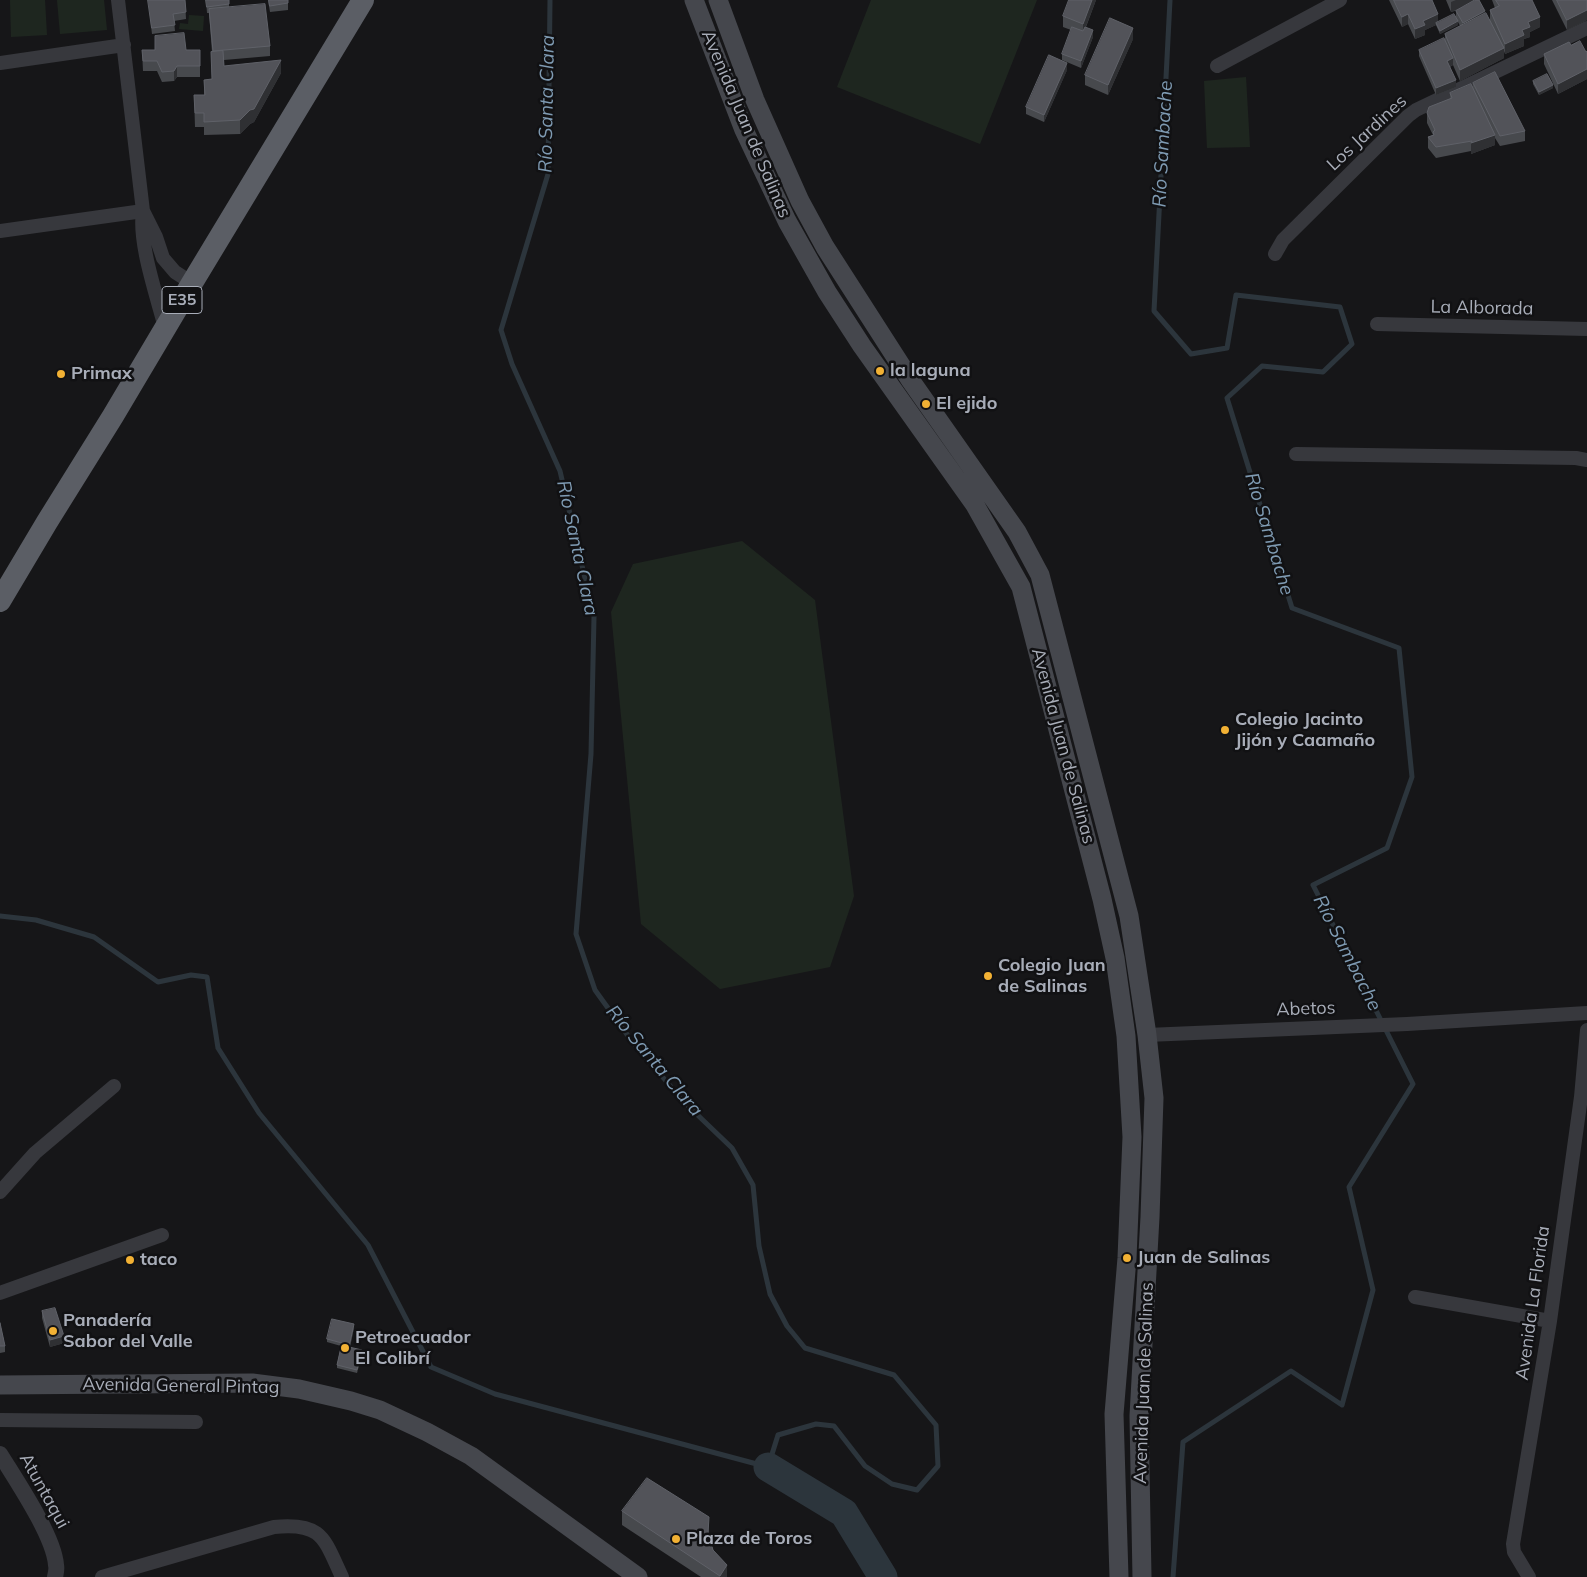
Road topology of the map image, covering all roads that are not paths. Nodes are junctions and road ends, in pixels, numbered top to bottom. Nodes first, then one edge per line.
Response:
1 (118, 0) edge
2 (363, 0) edge
3 (694, 0) edge
4 (718, 0) edge
5 (1340, 0) edge
6 (1587, 28) edge
7 (124, 45) junction
8 (0, 63) edge
9 (1217, 66) dead end
10 (143, 211) junction
11 (0, 232) edge
12 (1275, 254) dead end
13 (192, 283) junction
14 (1377, 324) dead end
15 (165, 328) junction
16 (1587, 329) edge
17 (1296, 454) dead end
18 (1587, 460) edge
19 (0, 600) edge
20 (1123, 894) junction
21 (1102, 899) junction
22 (1587, 1014) edge
23 (1587, 1030) edge
24 (1147, 1035) junction
25 (114, 1086) dead end
26 (0, 1192) edge
27 (162, 1235) dead end
28 (0, 1293) edge
29 (1415, 1298) dead end
30 (1550, 1321) junction
31 (0, 1385) edge
32 (0, 1420) edge
33 (196, 1422) dead end
34 (2, 1461) edge
35 (55, 1577) edge
36 (102, 1577) edge
37 (342, 1577) edge
38 (638, 1577) edge
39 (1119, 1577) edge
40 (1142, 1577) edge
41 (1529, 1577) edge

1 - 7 street
2 - 13 highway, E35
3 - 21 main road, Avenida Juan de Salinas
4 - 20 main road, Avenida Juan de Salinas
5 - 9 street
6 - 12 street, Los Jardines
7 - 8 street
7 - 10 street
10 - 11 street
10 - 13 street
10 - 15 street
13 - 15 highway, E35
14 - 16 street, La Alborada
15 - 19 highway, E35
17 - 18 street
20 - 21 main road
20 - 24 main road, Avenida Juan de Salinas
21 - 39 main road, Avenida Juan de Salinas
22 - 24 street, Abetos
23 - 30 street, Avenida La Florida
24 - 40 main road, Avenida Juan de Salinas
25 - 26 street
27 - 28 street
29 - 30 street
30 - 41 street, Avenida La Florida
31 - 38 main road, Avenida General Pintag
32 - 33 street
34 - 35 street, Atuntaqui
36 - 37 street

